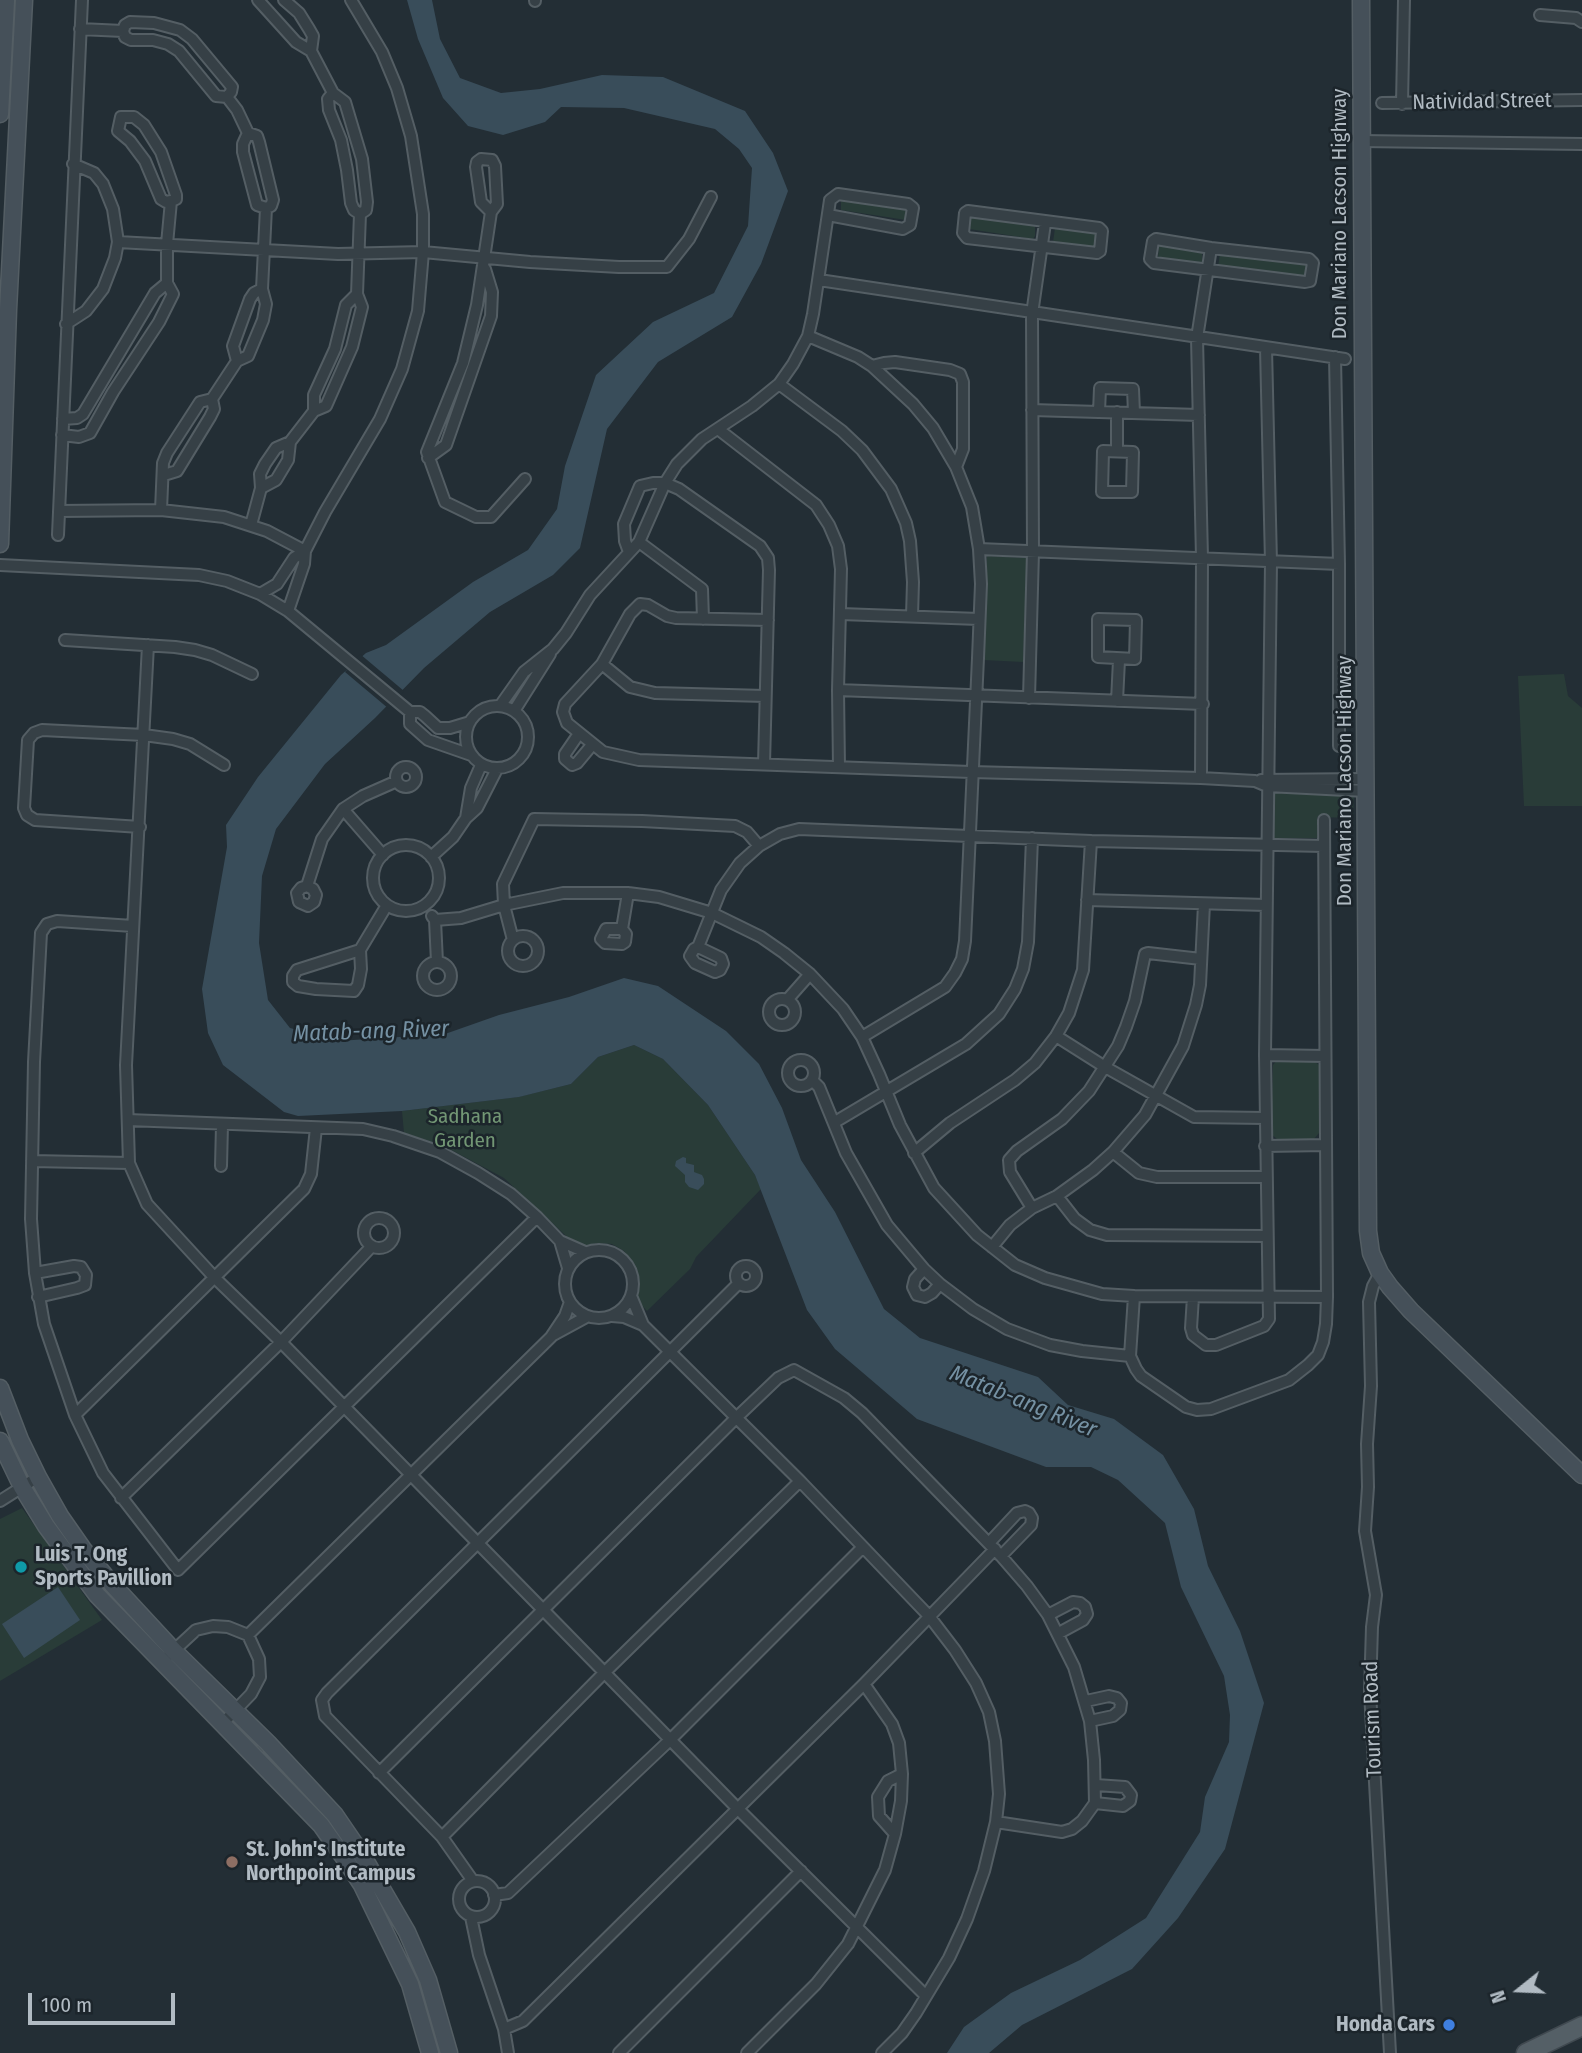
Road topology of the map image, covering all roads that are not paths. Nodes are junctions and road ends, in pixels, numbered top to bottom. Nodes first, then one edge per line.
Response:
1 (6, 0) edge
2 (24, 0) edge
3 (82, 0) edge
4 (258, 0) edge
5 (284, 0) edge
6 (351, 0) edge
7 (1361, 0) edge
8 (1404, 0) edge
9 (1540, 15) dead end
10 (1582, 22) edge
11 (80, 29) junction
12 (123, 31) junction
13 (311, 51) junction
14 (333, 93) junction
15 (227, 97) junction
16 (1582, 100) edge
17 (1382, 103) dead end
18 (1402, 104) junction
19 (0, 114) edge
20 (248, 134) junction
21 (1361, 141) junction
22 (1582, 144) edge
23 (74, 164) junction
24 (711, 197) dead end
25 (171, 201) junction
26 (265, 208) junction
27 (491, 212) dead end
28 (360, 214) junction
29 (828, 215) junction
30 (1045, 223) junction
31 (117, 242) junction
32 (167, 244) junction
33 (1042, 245) junction
34 (1211, 248) junction
35 (263, 249) junction
36 (424, 252) junction
37 (360, 254) junction
38 (484, 262) junction
39 (1208, 269) junction
40 (819, 281) junction
41 (167, 283) junction
42 (262, 289) junction
43 (357, 294) junction
44 (1032, 314) junction
45 (66, 324) junction
46 (808, 336) junction
47 (1197, 338) junction
48 (1266, 348) junction
49 (237, 360) junction
50 (872, 366) junction
51 (779, 384) junction
52 (212, 399) junction
53 (1032, 410) junction
54 (314, 411) junction
55 (1099, 412) junction
56 (1117, 412) junction
57 (1134, 413) junction
58 (1199, 415) junction
59 (63, 419) junction
60 (718, 429) junction
61 (62, 435) junction
62 (290, 442) junction
63 (1117, 451) junction
64 (956, 467) junction
65 (164, 475) junction
66 (525, 479) dead end
67 (666, 483) junction
68 (261, 488) junction
69 (161, 510) junction
70 (59, 511) junction
71 (251, 525) junction
72 (58, 535) dead end
73 (639, 542) junction
74 (0, 544) edge
75 (979, 549) junction
76 (305, 551) junction
77 (629, 552) junction
78 (1033, 552) junction
79 (1202, 558) junction
80 (1271, 562) junction
81 (1339, 564) junction
82 (0, 565) edge
83 (260, 594) junction
84 (288, 611) junction
85 (841, 614) junction
86 (912, 616) junction
87 (703, 619) junction
88 (979, 619) junction
89 (768, 620) junction
90 (65, 640) dead end
91 (148, 645) junction
92 (552, 649) junction
93 (1119, 660) junction
94 (602, 664) junction
95 (252, 674) dead end
96 (838, 690) junction
97 (976, 695) junction
98 (765, 696) junction
99 (1030, 698) junction
100 (1117, 701) junction
101 (1203, 704) junction
102 (500, 706) junction
103 (514, 711) junction
104 (410, 712) junction
105 (470, 722) junction
106 (578, 734) junction
107 (144, 735) junction
108 (592, 745) junction
109 (1339, 746) dead end
110 (471, 755) junction
111 (764, 764) junction
112 (225, 765) dead end
113 (481, 765) junction
114 (839, 767) junction
115 (497, 769) junction
116 (971, 772) junction
117 (1201, 778) junction
118 (397, 781) dead end
119 (1267, 782) junction
120 (1360, 785) junction
121 (343, 810) junction
122 (466, 818) junction
123 (1324, 820) dead end
124 (140, 827) junction
125 (970, 836) junction
126 (1032, 838) junction
127 (1091, 841) junction
128 (1266, 845) junction
129 (760, 846) junction
130 (1324, 846) junction
131 (383, 855) junction
132 (431, 857) junction
133 (307, 886) dead end
134 (628, 893) junction
135 (1087, 900) junction
136 (1204, 904) junction
137 (387, 905) junction
138 (504, 905) junction
139 (1266, 905) junction
140 (424, 906) junction
141 (712, 914) junction
142 (435, 920) junction
143 (133, 926) junction
144 (622, 929) dead end
145 (513, 940) dead end
146 (698, 947) dead end
147 (360, 950) junction
148 (1201, 959) junction
149 (437, 962) dead end
150 (810, 974) junction
151 (787, 1000) dead end
152 (1056, 1036) junction
153 (862, 1037) junction
154 (1265, 1055) junction
155 (1325, 1056) junction
156 (1105, 1067) junction
157 (812, 1080) dead end
158 (886, 1091) junction
159 (1156, 1096) junction
160 (1265, 1118) junction
161 (128, 1120) junction
162 (835, 1122) junction
163 (222, 1125) junction
164 (316, 1128) junction
165 (1326, 1145) junction
166 (1265, 1146) junction
167 (1113, 1152) junction
168 (914, 1153) junction
169 (32, 1161) junction
170 (129, 1163) junction
171 (220, 1166) dead end
172 (1266, 1177) junction
173 (1057, 1196) junction
174 (1031, 1208) junction
175 (537, 1217) junction
176 (1266, 1236) junction
177 (560, 1241) junction
178 (372, 1246) dead end
179 (992, 1247) junction
180 (585, 1252) junction
181 (568, 1268) junction
182 (924, 1269) junction
183 (35, 1273) junction
184 (1380, 1273) junction
185 (215, 1278) junction
186 (739, 1283) dead end
187 (940, 1284) junction
188 (631, 1296) junction
189 (1134, 1296) junction
190 (1270, 1296) junction
191 (38, 1297) junction
192 (1193, 1297) junction
193 (1327, 1297) junction
194 (570, 1302) junction
195 (588, 1316) junction
196 (612, 1316) junction
197 (643, 1325) junction
198 (551, 1337) junction
199 (281, 1342) junction
200 (671, 1353) junction
201 (1130, 1356) junction
202 (0, 1388) edge
203 (342, 1406) junction
204 (75, 1415) junction
205 (736, 1418) junction
206 (0, 1441) edge
207 (410, 1475) junction
208 (1582, 1475) edge
209 (38, 1477) junction
210 (800, 1481) junction
211 (22, 1487) junction
212 (121, 1498) junction
213 (0, 1501) edge
214 (477, 1545) junction
215 (863, 1547) junction
216 (995, 1549) junction
217 (541, 1610) junction
218 (1048, 1615) junction
219 (929, 1616) junction
220 (1059, 1633) junction
221 (248, 1635) junction
222 (168, 1656) junction
223 (604, 1673) junction
224 (864, 1684) junction
225 (1086, 1702) junction
226 (229, 1717) junction
227 (1090, 1721) junction
228 (670, 1740) junction
229 (379, 1773) junction
230 (902, 1774) junction
231 (1096, 1785) junction
232 (1095, 1803) junction
233 (737, 1808) junction
234 (996, 1822) junction
235 (895, 1834) junction
236 (442, 1837) junction
237 (361, 1853) junction
238 (347, 1862) junction
239 (801, 1871) junction
240 (473, 1881) junction
241 (494, 1895) junction
242 (471, 1917) junction
243 (857, 1928) junction
244 (926, 1996) junction
245 (1582, 2026) edge
246 (504, 2029) junction
247 (430, 2053) edge
248 (449, 2053) edge
249 (508, 2053) edge
250 (619, 2053) edge
251 (747, 2053) edge
252 (882, 2053) edge
253 (1390, 2053) edge
254 (1526, 2053) edge

1 - 19 street
2 - 74 street
3 - 11 street
4 - 13 street
5 - 13 street
6 - 36 street
7 - 21 street, Don Mariano Lacson Highway
8 - 18 street
9 - 10 street
11 - 12 street
11 - 23 street
12 - 15 street
12 - 15 street
13 - 14 street
14 - 28 street
14 - 28 street
15 - 20 street
16 - 18 street, Natividad Street
17 - 18 street, Natividad Street
20 - 26 street
20 - 26 street
21 - 22 street
21 - 120 street, Don Mariano Lacson Highway
23 - 31 street
23 - 45 street
24 - 38 street
25 - 25 street
25 - 32 street
26 - 35 street
27 - 38 street
28 - 37 street
29 - 29 street
29 - 40 street
30 - 33 street
30 - 33 street
30 - 33 street
31 - 32 street
31 - 45 street
32 - 35 street
32 - 41 street
33 - 44 street
34 - 39 street
34 - 39 street
34 - 39 street
35 - 37 street
35 - 42 street
36 - 37 street
36 - 38 street
36 - 76 street
37 - 43 street
38 - 66 street
39 - 47 street
40 - 44 street
40 - 46 street
41 - 59 street
41 - 61 street
42 - 49 street
42 - 49 street
43 - 54 street
43 - 54 street
44 - 47 street
44 - 53 street
45 - 59 street
46 - 50 street
46 - 51 street
47 - 48 street
47 - 58 street
48 - 80 street
48 - 81 street
49 - 52 street
50 - 64 street
50 - 64 street
51 - 60 street
51 - 86 street
52 - 65 street
52 - 65 street
53 - 55 street
53 - 78 street
54 - 62 street
55 - 56 street
55 - 57 street
56 - 57 street
56 - 63 street
57 - 58 street
58 - 79 street
59 - 61 street
60 - 67 street
60 - 85 street
61 - 70 street
62 - 68 street
62 - 68 street
63 - 63 street
64 - 75 street
65 - 69 street
67 - 73 street
67 - 77 street
67 - 89 street
68 - 71 street
69 - 70 street
69 - 71 street
70 - 72 street
71 - 76 street
73 - 77 street
73 - 87 street
75 - 78 street
75 - 88 street
76 - 83 street
76 - 84 street
77 - 92 street
78 - 79 street
78 - 99 street
79 - 80 street
79 - 101 street
80 - 81 street
80 - 119 street
81 - 109 street
82 - 83 street
83 - 84 street
84 - 104 street
85 - 86 street
85 - 96 street
86 - 88 street
87 - 89 street
87 - 94 street
88 - 97 street
89 - 98 street
90 - 91 street
91 - 95 street
91 - 107 street
92 - 102 street
92 - 103 street
93 - 93 street
93 - 100 street
94 - 98 street
94 - 106 street
96 - 97 street
96 - 114 street
97 - 99 street
97 - 116 street
98 - 111 street
99 - 100 street
100 - 101 street
101 - 117 street
102 - 103 street
102 - 105 street
103 - 115 street
104 - 105 street
104 - 110 street
105 - 110 street
106 - 108 street
106 - 108 street
107 - 112 street
107 - 124 street
107 - 124 street
108 - 111 street
110 - 113 street
111 - 114 street
113 - 115 street
113 - 122 street
114 - 116 street
115 - 122 street
116 - 117 street
116 - 125 street
117 - 119 street
118 - 121 street
119 - 120 street
119 - 128 street
120 - 184 street, Don Mariano Lacson Highway
121 - 131 street
121 - 133 street
122 - 132 street
123 - 130 street
124 - 143 street
125 - 126 street
125 - 129 street
125 - 153 street
126 - 127 street
126 - 158 street
127 - 128 street
127 - 135 street
128 - 130 street
128 - 139 street
129 - 138 street
129 - 141 street
130 - 155 street
131 - 132 street
131 - 137 street
132 - 140 street
134 - 138 street
134 - 141 street
134 - 144 street
135 - 136 street
135 - 152 street
136 - 139 street
136 - 148 street
137 - 140 street
137 - 147 street
138 - 142 street
138 - 145 street
139 - 154 street
140 - 142 street
141 - 146 street
141 - 150 street
142 - 149 street
143 - 161 street
143 - 169 street
147 - 147 street
148 - 156 street
148 - 159 street
150 - 151 street
150 - 153 street
152 - 156 street
152 - 168 street
153 - 158 street
154 - 155 street
154 - 160 street
155 - 165 street
156 - 159 street
156 - 174 street
157 - 162 street
158 - 162 street
158 - 168 street
159 - 160 street
159 - 167 street
160 - 166 street
161 - 163 street
161 - 170 street
162 - 182 street
163 - 164 street
163 - 171 street
164 - 175 street
164 - 185 street
165 - 166 street
165 - 193 street
166 - 172 street
167 - 172 street
167 - 173 street
168 - 179 street
169 - 170 street
169 - 183 street
170 - 185 street
172 - 176 street
173 - 174 street
173 - 176 street
174 - 179 street
175 - 177 street
175 - 203 street
176 - 190 street
177 - 180 street
177 - 181 street
178 - 199 street
179 - 189 street
180 - 181 street
180 - 188 street
181 - 194 street
182 - 187 street
182 - 187 street
183 - 191 street
183 - 191 street
184 - 208 street, Don Mariano Lacson Highway
184 - 253 street, Tourism Road
185 - 199 street
185 - 204 street
186 - 200 street
187 - 201 street
188 - 196 street
188 - 197 street
189 - 192 street
189 - 201 street
190 - 192 street
190 - 192 street
190 - 193 street
191 - 204 street
193 - 201 street
194 - 195 street
194 - 198 street
195 - 196 street
195 - 198 street
196 - 197 street
197 - 200 street
198 - 207 street
199 - 203 street
199 - 212 street
200 - 205 street
200 - 214 street
202 - 209 street
203 - 207 street
203 - 212 street
204 - 212 street
205 - 210 street
205 - 216 street
205 - 217 street
206 - 211 street
207 - 214 street
207 - 221 street
209 - 211 street
209 - 222 street
210 - 215 street
210 - 223 street
211 - 213 street
211 - 222 street
214 - 217 street
214 - 229 street
215 - 219 street
215 - 228 street
216 - 218 street
216 - 219 street
217 - 223 street
217 - 229 street
218 - 220 street
218 - 220 street
219 - 224 street
219 - 234 street
220 - 225 street
221 - 222 street
221 - 226 street
222 - 226 street
223 - 228 street
223 - 236 street
224 - 230 street
224 - 233 street
225 - 227 street
225 - 227 street
226 - 237 street
226 - 238 street
227 - 231 street
228 - 233 street
228 - 241 street
229 - 236 street
230 - 235 street
230 - 235 street
231 - 232 street
231 - 232 street
232 - 234 street
233 - 239 street
233 - 246 street
234 - 244 street
235 - 243 street
236 - 240 street
237 - 238 street
237 - 248 street
238 - 247 street
239 - 243 street
239 - 250 street
240 - 241 street
240 - 242 street
241 - 242 street
242 - 246 street
243 - 244 street
243 - 251 street
244 - 252 street
245 - 254 main road
246 - 249 street

